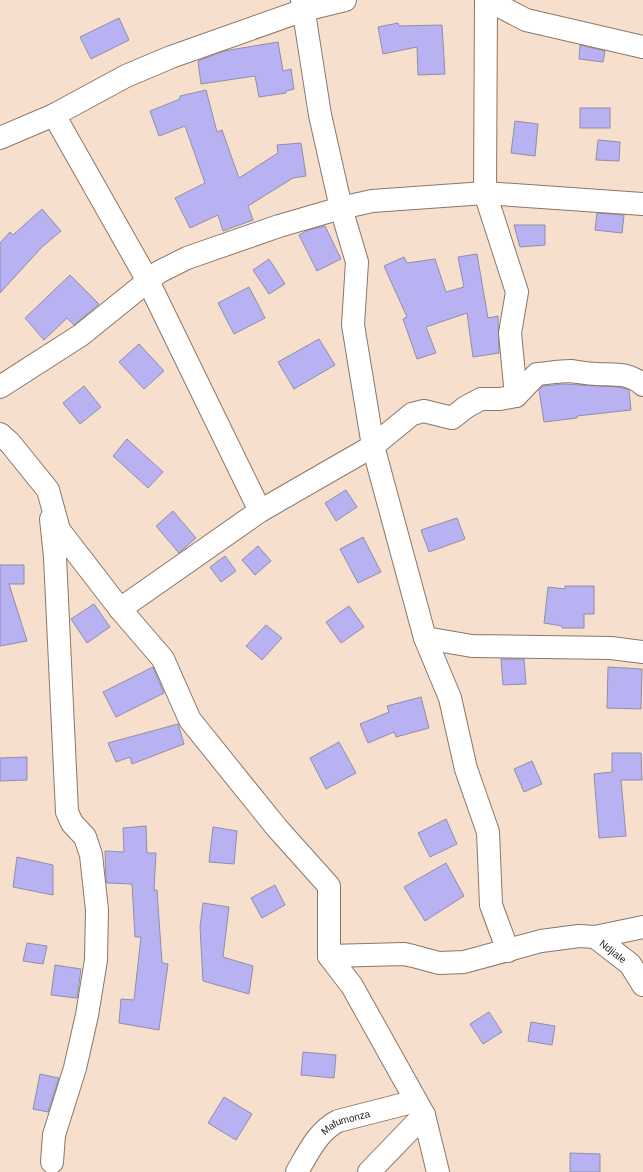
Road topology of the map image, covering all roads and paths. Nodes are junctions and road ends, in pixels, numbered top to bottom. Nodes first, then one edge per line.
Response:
1 (345, 0) edge
2 (487, 0) edge
3 (303, 5) edge
4 (643, 47) edge
5 (54, 115) junction
6 (0, 138) edge
7 (485, 193) junction
8 (643, 204) edge
9 (341, 208) junction
10 (148, 281) junction
11 (643, 386) edge
12 (0, 387) edge
13 (516, 396) junction
14 (0, 434) edge
15 (373, 446) junction
16 (48, 490) junction
17 (260, 511) junction
18 (120, 609) junction
19 (425, 638) junction
20 (643, 652) edge
21 (643, 927) edge
22 (595, 938) junction
23 (508, 951) junction
24 (329, 956) junction
25 (643, 985) edge
26 (420, 1108) junction
27 (52, 1162) dead end
28 (297, 1172) edge
29 (369, 1172) edge
30 (438, 1172) edge

1 - 3 street
2 - 4 street
2 - 7 street
3 - 5 street
3 - 9 street
5 - 6 street
5 - 10 street
7 - 8 street
7 - 9 street
7 - 13 street
9 - 10 street
9 - 15 street
10 - 12 street
10 - 17 street
11 - 13 street
13 - 15 street
14 - 16 street
15 - 17 street
15 - 19 street
16 - 18 street
16 - 27 street
17 - 18 street
18 - 24 street
19 - 20 street
19 - 23 street
21 - 22 street
22 - 23 street
22 - 25 street, Ndjiale
23 - 24 street
24 - 26 street
26 - 28 street, Mafumonza
26 - 29 street
26 - 30 street

